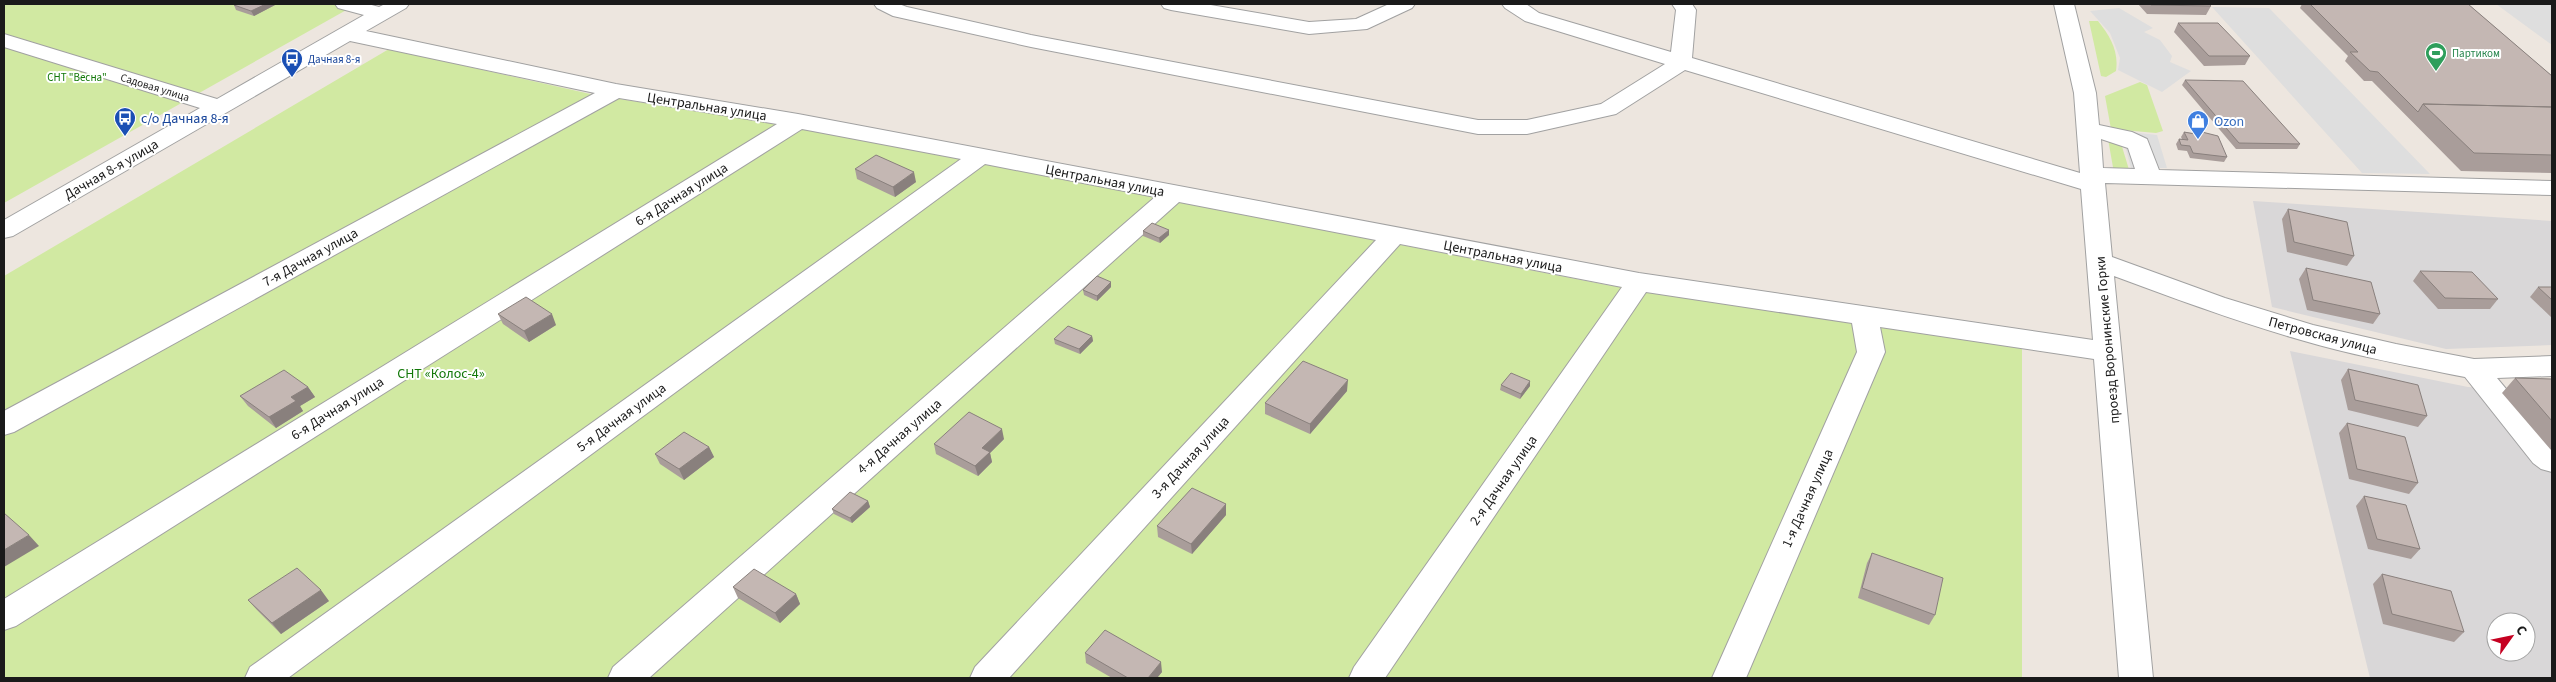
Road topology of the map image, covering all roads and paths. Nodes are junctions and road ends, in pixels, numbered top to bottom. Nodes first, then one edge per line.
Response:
1 (345, 4) edge
2 (884, 4) edge
3 (1171, 4) edge
4 (1405, 4) edge
5 (1512, 4) edge
6 (1682, 4) edge
7 (2064, 4) edge
8 (391, 9) edge
9 (349, 34) junction
10 (4, 40) edge
11 (1681, 62) junction
12 (616, 91) junction
13 (220, 107) junction
14 (798, 121) junction
15 (2087, 129) junction
16 (981, 156) junction
17 (2149, 176) junction
18 (2092, 180) junction
19 (2552, 188) edge
20 (1174, 193) junction
21 (9, 222) edge
22 (1394, 235) junction
23 (2101, 262) junction
24 (1639, 282) junction
25 (1864, 315) junction
26 (2109, 352) junction
27 (2552, 366) edge
28 (2474, 369) junction
29 (4, 424) edge
30 (2552, 462) edge
31 (4, 616) edge
32 (262, 678) edge
33 (625, 678) edge
34 (987, 678) edge
35 (1366, 678) edge
36 (1729, 678) edge
37 (2136, 678) edge

1 - 8 street
2 - 11 street
3 - 4 street
5 - 11 street
6 - 11 street
7 - 15 street, проезд Воронинские Горки
8 - 9 street, Дачная 8-я улица
9 - 12 street, Центральная улица
9 - 13 street, Дачная 8-я улица
10 - 13 street, Садовая улица
11 - 18 street
12 - 14 street, Центральная улица
12 - 29 street, 7-я Дачная улица
13 - 21 street, Дачная 8-я улица
14 - 16 street, Центральная улица
14 - 31 street, 6-я Дачная улица
15 - 17 street
15 - 18 street, проезд Воронинские Горки
16 - 20 street, Центральная улица
16 - 32 street, 5-я Дачная улица
17 - 18 street
17 - 19 street
18 - 23 street, проезд Воронинские Горки
20 - 22 street, Центральная улица
20 - 33 street, 4-я Дачная улица
22 - 24 street, Центральная улица
22 - 34 street, 3-я Дачная улица
23 - 26 street, проезд Воронинские Горки
23 - 28 street, Петровская улица
24 - 25 street, Центральная улица
24 - 35 street, 2-я Дачная улица
25 - 26 street, Центральная улица
25 - 36 street, 1-я Дачная улица
26 - 37 street, проезд Воронинские Горки
27 - 28 street, Петровская улица
28 - 30 street

